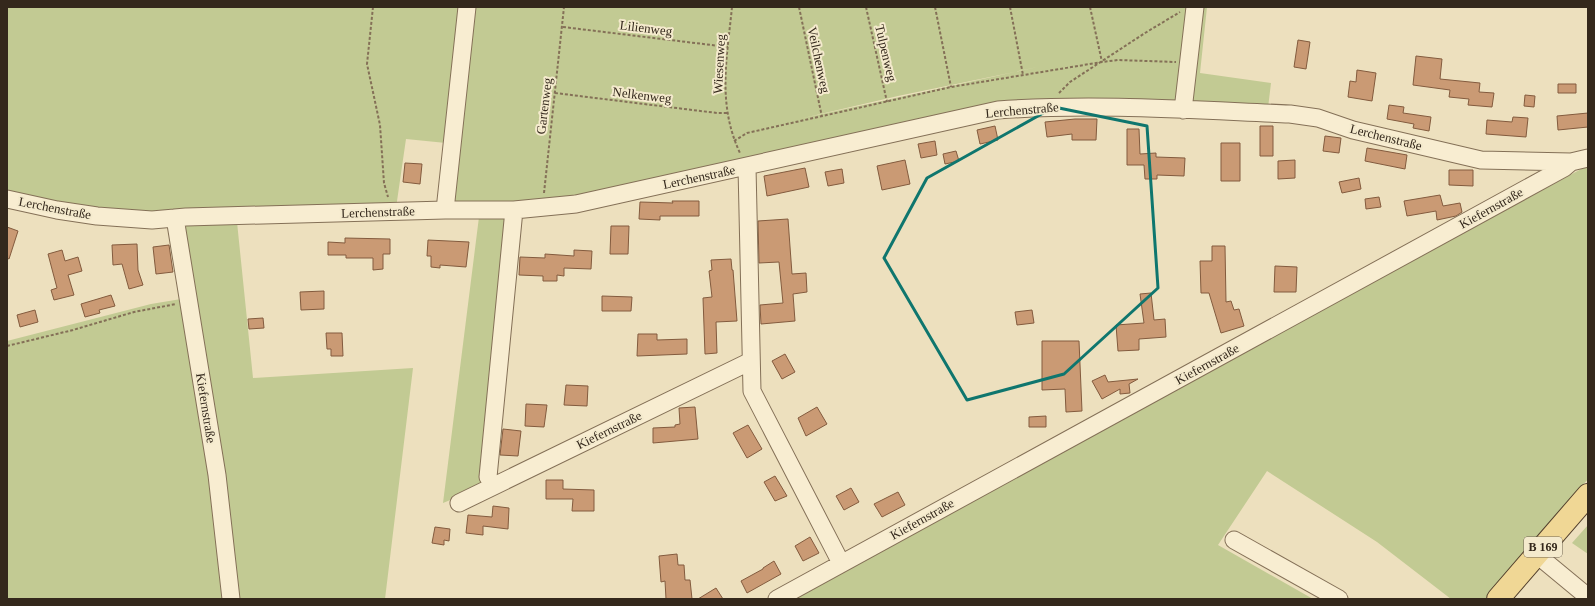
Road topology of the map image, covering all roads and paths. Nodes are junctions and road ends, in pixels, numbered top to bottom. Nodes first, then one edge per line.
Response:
1 (373, 7) edge
2 (467, 7) edge
3 (564, 7) edge
4 (732, 7) edge
5 (799, 7) edge
6 (866, 7) edge
7 (935, 7) edge
8 (1010, 7) edge
9 (1090, 7) edge
10 (1195, 7) edge
11 (562, 26) junction
12 (728, 47) junction
13 (1102, 62) junction
14 (1189, 62) junction
15 (1023, 75) junction
16 (951, 88) junction
17 (554, 93) junction
18 (887, 102) junction
19 (1043, 107) junction
20 (1183, 110) junction
21 (728, 113) junction
22 (822, 117) junction
23 (734, 140) junction
24 (1588, 158) edge
25 (1570, 162) junction
26 (747, 167) junction
27 (7, 199) edge
28 (542, 208) junction
29 (444, 210) junction
30 (514, 210) junction
31 (392, 212) junction
32 (175, 218) junction
33 (189, 301) junction
34 (7, 346) edge
35 (751, 361) junction
36 (488, 477) dead end
37 (1588, 495) edge
38 (460, 503) dead end
39 (1234, 540) dead end
40 (1536, 554) junction
41 (841, 563) junction
42 (1588, 597) edge
43 (231, 599) edge
44 (777, 599) edge
45 (1339, 599) edge
46 (1498, 599) edge

1 - 31 path
2 - 29 street
3 - 11 path, Gartenweg
4 - 12 path, Wiesenweg
5 - 22 path, Veilchenweg
6 - 18 path, Tulpenweg
7 - 16 path
8 - 15 path
9 - 13 path
10 - 13 path
10 - 14 street
11 - 12 path, Lilienweg
11 - 17 path, Gartenweg
12 - 21 path, Wiesenweg
13 - 14 path
13 - 15 path
13 - 19 path
14 - 20 street
15 - 16 path
16 - 18 path
17 - 21 path, Nelkenweg
17 - 28 path, Gartenweg
18 - 22 path
19 - 20 street, Lerchenstraße
19 - 26 street, Lerchenstraße
20 - 25 street, Lerchenstraße
21 - 23 path, Wiesenweg
22 - 23 path
23 - 26 path, Wiesenweg
24 - 25 street, Lerchenstraße
25 - 41 street, Kiefernstraße
26 - 28 street, Lerchenstraße
26 - 35 street, Lerchenstraße
27 - 32 street, Lerchenstraße
28 - 30 street, Lerchenstraße
29 - 30 street, Lerchenstraße
29 - 31 street, Lerchenstraße
30 - 36 street
31 - 32 street, Lerchenstraße
32 - 33 street, Kiefernstraße
33 - 34 path
33 - 43 street, Kiefernstraße
35 - 38 street, Kiefernstraße
35 - 41 street
37 - 40 main road, B 169
39 - 45 street
40 - 42 street
40 - 46 main road, B 169
41 - 44 street, Kiefernstraße

